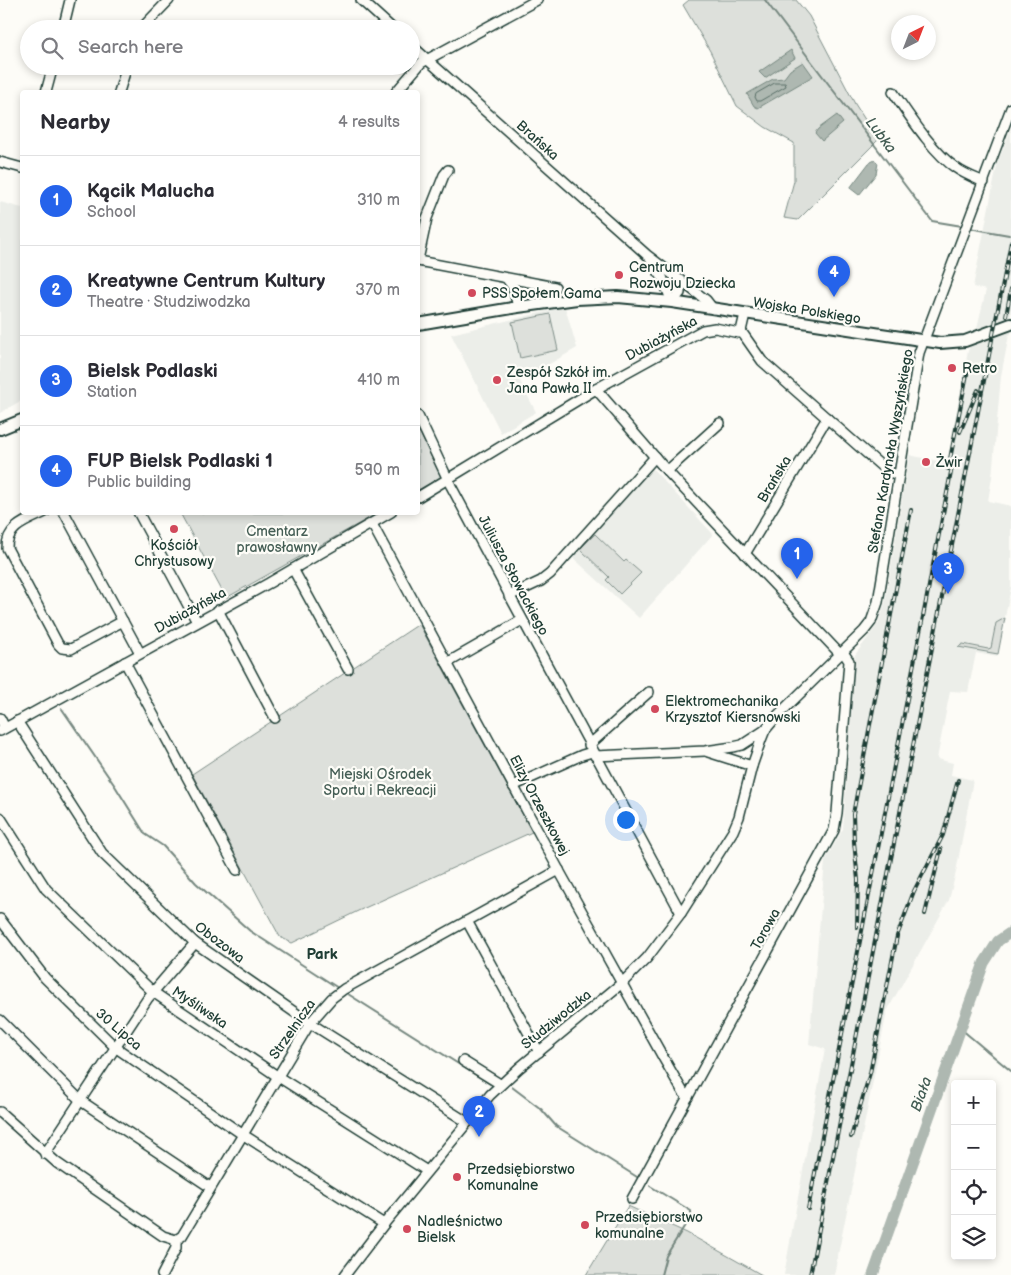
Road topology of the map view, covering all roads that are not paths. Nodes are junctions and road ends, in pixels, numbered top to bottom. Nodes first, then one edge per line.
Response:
1 (70, 0) edge
2 (169, 0) edge
3 (360, 0) edge
4 (537, 0) edge
5 (65, 20) edge
6 (150, 20) edge
7 (383, 20) edge
8 (420, 53) edge
9 (428, 60) junction
10 (420, 65) edge
11 (51, 75) edge
12 (124, 75) edge
13 (411, 75) edge
14 (47, 90) edge
15 (120, 90) edge
16 (398, 90) edge
17 (893, 92) dead end
18 (1011, 108) edge
19 (0, 162) edge
20 (20, 167) edge
21 (448, 170) dead end
22 (984, 182) junction
23 (420, 251) edge
24 (647, 255) junction
25 (420, 261) edge
26 (508, 279) junction
27 (681, 280) junction
28 (555, 287) dead end
29 (665, 288) junction
30 (656, 300) junction
31 (672, 302) junction
32 (518, 307) junction
33 (713, 309) junction
34 (745, 314) junction
35 (420, 324) edge
36 (1011, 324) edge
37 (741, 331) junction
38 (923, 342) junction
39 (596, 389) junction
40 (827, 418) junction
41 (420, 420) edge
42 (20, 421) edge
43 (720, 423) dead end
44 (0, 429) edge
45 (655, 457) junction
46 (667, 471) junction
47 (899, 475) junction
48 (448, 480) junction
49 (420, 496) edge
50 (39, 515) edge
51 (66, 515) edge
52 (140, 515) edge
53 (387, 515) edge
54 (372, 524) junction
55 (744, 554) junction
56 (293, 569) junction
57 (510, 596) junction
58 (218, 610) junction
59 (522, 620) junction
60 (123, 621) junction
61 (197, 622) junction
62 (140, 653) junction
63 (841, 653) junction
64 (125, 662) junction
65 (447, 663) junction
66 (348, 670) dead end
67 (649, 692) dead end
68 (0, 718) edge
69 (275, 718) dead end
70 (17, 721) junction
71 (3, 729) edge
72 (765, 730) junction
73 (592, 751) junction
74 (705, 751) junction
75 (752, 766) junction
76 (513, 786) junction
77 (0, 818) edge
78 (236, 870) dead end
79 (559, 870) junction
80 (681, 912) junction
81 (0, 919) edge
82 (467, 921) junction
83 (195, 944) junction
84 (622, 983) junction
85 (153, 992) junction
86 (0, 1020) edge
87 (310, 1022) junction
88 (115, 1047) junction
89 (539, 1052) junction
90 (463, 1061) dead end
91 (277, 1076) junction
92 (500, 1084) junction
93 (688, 1097) junction
94 (81, 1100) junction
95 (0, 1113) edge
96 (467, 1122) junction
97 (242, 1134) junction
98 (45, 1154) junction
99 (427, 1171) junction
100 (210, 1187) junction
101 (632, 1199) dead end
102 (384, 1224) junction
103 (176, 1240) junction
104 (162, 1275) edge
105 (345, 1275) edge

1 - 5 street
2 - 6 street
3 - 7 street
4 - 9 street
8 - 9 street, Brańska
9 - 10 street
9 - 24 street, Brańska
11 - 14 street
12 - 15 street
13 - 16 street
17 - 22 street
18 - 22 street, Stefana Kardynała Wyszyńskiego
19 - 20 street
21 - 23 street
22 - 38 street, Stefana Kardynała Wyszyńskiego
24 - 27 street, Brańska
24 - 29 street, Brańska
25 - 26 street
26 - 28 street
26 - 32 street
27 - 31 street
27 - 33 street, Brańska
29 - 30 street
29 - 31 street, Brańska
30 - 31 main road, Wojska Polskiego
30 - 32 main road, Wojska Polskiego
31 - 33 main road, Wojska Polskiego
32 - 35 main road, Wojska Polskiego
33 - 34 main road, Wojska Polskiego
34 - 37 street
34 - 38 main road, Wojska Polskiego
36 - 38 main road, Wojska Polskiego
37 - 39 street, Dubiażyńska
37 - 40 street
38 - 47 street, Stefana Kardynała Wyszyńskiego
39 - 45 street
39 - 48 street, Dubiażyńska
40 - 47 street
40 - 55 street, Brańska
41 - 48 street, Juliusza Słowackiego
42 - 44 main road
43 - 46 street
45 - 46 street
45 - 57 street
46 - 55 street
47 - 63 street, Stefana Kardynała Wyszyńskiego
48 - 49 street, Dubiażyńska
48 - 57 street, Juliusza Słowackiego
50 - 60 street
51 - 60 street
52 - 61 street
53 - 54 street, Dubiażyńska
54 - 56 street, Dubiażyńska
54 - 65 street, Elizy Orzeszkowej
55 - 63 street
56 - 58 street, Dubiażyńska
56 - 66 street
57 - 59 street, Juliusza Słowackiego
58 - 61 street, Dubiażyńska
58 - 69 street
59 - 65 street
59 - 73 street, Juliusza Słowackiego
60 - 62 street
61 - 62 street, Dubiażyńska
62 - 64 street, Dubiażyńska
63 - 72 street, Stefana Kardynała Wyszyńskiego
63 - 93 street, Torowa
64 - 70 street, Dubiażyńska
64 - 78 street
65 - 76 street, Elizy Orzeszkowej
67 - 73 street
68 - 71 street
70 - 71 street, Dubiażyńska
70 - 83 street, Obozowa
72 - 74 street
72 - 75 street, Studziwodzka
73 - 74 street
73 - 76 street
73 - 80 street, Juliusza Słowackiego
74 - 75 street
75 - 80 street, Studziwodzka
76 - 79 street, Elizy Orzeszkowej
77 - 85 street, Myśliwska
79 - 82 street, Strzelnicza
79 - 84 street, Elizy Orzeszkowej
80 - 84 street, Studziwodzka
81 - 88 street, 30 Lipca
82 - 87 street, Strzelnicza
82 - 89 street
83 - 85 street
83 - 87 street, Obozowa
84 - 89 street, Studziwodzka
84 - 93 street, Elizy Orzeszkowej
85 - 88 street
85 - 91 street, Myśliwska
86 - 94 street
87 - 91 street, Strzelnicza
87 - 96 street, Obozowa
88 - 94 street
88 - 97 street, 30 Lipca
89 - 92 street, Studziwodzka
90 - 92 street
91 - 97 street, Strzelnicza
91 - 99 street, Myśliwska
92 - 96 street, Studziwodzka
93 - 101 street, Torowa
94 - 98 street
94 - 100 street
95 - 98 street
96 - 99 street, Studziwodzka
97 - 100 street, Strzelnicza
97 - 102 street, 30 Lipca
98 - 103 street
99 - 102 street, Studziwodzka
100 - 103 street, Strzelnicza
102 - 105 street, Studziwodzka
103 - 104 street, Strzelnicza

